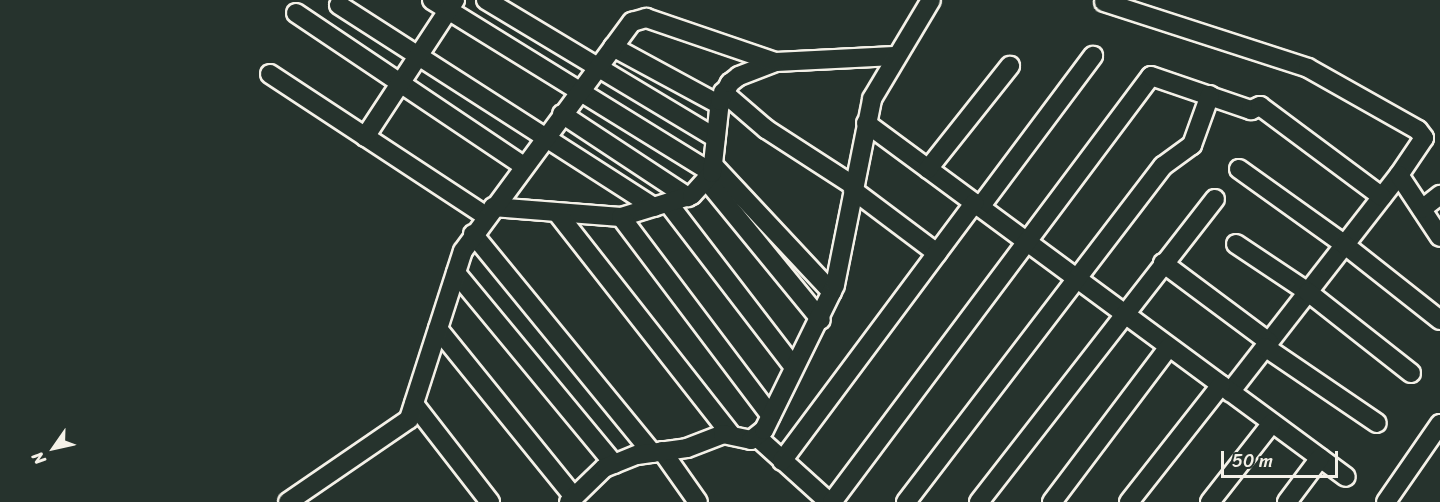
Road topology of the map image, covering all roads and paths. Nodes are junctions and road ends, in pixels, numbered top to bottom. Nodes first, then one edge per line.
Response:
1 (432, 0) edge
2 (486, 0) edge
3 (931, 0) edge
4 (1104, 2) dead end
5 (339, 5) dead end
6 (452, 5) edge
7 (296, 13) dead end
8 (613, 46) junction
9 (418, 56) junction
10 (895, 56) junction
11 (1093, 56) dead end
12 (775, 62) junction
13 (1011, 66) dead end
14 (597, 68) junction
15 (270, 74) dead end
16 (400, 84) junction
17 (579, 92) junction
18 (1210, 95) junction
19 (721, 99) junction
20 (562, 114) junction
21 (866, 123) junction
22 (365, 137) junction
23 (716, 138) junction
24 (544, 139) junction
25 (524, 166) junction
26 (928, 169) junction
27 (1239, 169) dead end
28 (711, 174) junction
29 (1399, 175) junction
30 (854, 188) junction
31 (1440, 195) edge
32 (688, 197) junction
33 (1382, 197) junction
34 (1215, 199) dead end
35 (661, 205) junction
36 (977, 205) junction
37 (1422, 209) junction
38 (490, 212) junction
39 (558, 214) junction
40 (621, 217) junction
41 (472, 234) junction
42 (1440, 237) edge
43 (1026, 241) junction
44 (1236, 244) dead end
45 (1345, 245) junction
46 (937, 253) junction
47 (1163, 263) junction
48 (456, 273) junction
49 (1076, 278) junction
50 (832, 292) junction
51 (1308, 292) junction
52 (1123, 313) junction
53 (821, 320) junction
54 (1440, 320) edge
55 (438, 329) junction
56 (1267, 344) junction
57 (1169, 347) junction
58 (794, 367) junction
59 (1411, 373) dead end
60 (1226, 389) junction
61 (414, 404) junction
62 (771, 416) junction
63 (1272, 423) junction
64 (1377, 423) dead end
65 (1440, 424) edge
66 (730, 435) junction
67 (757, 437) junction
68 (657, 452) junction
69 (1320, 458) junction
70 (782, 461) junction
71 (614, 464) junction
72 (1346, 477) dead end
73 (572, 500) edge
74 (288, 502) edge
75 (490, 502) edge
76 (698, 502) edge
77 (831, 502) edge
78 (906, 502) edge
79 (979, 502) edge
80 (1052, 502) edge
81 (1129, 502) edge
82 (1210, 502) edge
83 (1287, 502) edge
84 (1386, 502) edge

1 - 6 street
2 - 14 street
3 - 10 street
4 - 29 street
5 - 9 street
6 - 9 street
6 - 17 street
7 - 16 street
8 - 12 street
8 - 14 street
8 - 19 street
9 - 16 street
9 - 24 street
10 - 12 street
10 - 21 street
11 - 36 street
12 - 19 street
13 - 26 street
14 - 17 street
14 - 23 street
15 - 22 street
16 - 22 street
16 - 25 street
17 - 20 street
17 - 28 street
18 - 33 street
18 - 43 street
18 - 49 street
19 - 23 street
19 - 30 street
20 - 24 street
20 - 32 street
21 - 26 street
21 - 30 street
22 - 38 street
23 - 28 street
24 - 25 street
24 - 35 street
25 - 38 street
26 - 36 street
27 - 45 street
28 - 32 street
28 - 50 street
28 - 53 street
29 - 33 street
29 - 37 street
30 - 46 street
30 - 50 street
31 - 37 street
32 - 35 street
33 - 45 street
34 - 47 street
35 - 40 street
35 - 58 street
36 - 43 street
36 - 46 street
37 - 42 street
38 - 39 street
38 - 41 street
39 - 40 street
39 - 66 street
40 - 62 street
41 - 48 street
41 - 68 street
43 - 49 street
43 - 77 street
44 - 51 street
45 - 51 street
45 - 54 street
46 - 70 street
47 - 52 street
47 - 56 street
48 - 55 street
48 - 71 street
49 - 52 street
49 - 78 street
50 - 53 street
51 - 56 street
51 - 59 street
52 - 57 street
52 - 79 street
53 - 58 street
55 - 61 street
55 - 73 street
56 - 60 street
56 - 64 street
57 - 60 street
57 - 80 street
58 - 62 street
60 - 63 street
60 - 81 street
61 - 74 street
61 - 75 street
62 - 67 street
63 - 69 street
63 - 82 street
65 - 84 street
66 - 67 street
66 - 68 street
67 - 70 street
68 - 71 street
68 - 76 street
69 - 72 street
69 - 83 street
70 - 77 street
71 - 73 street

